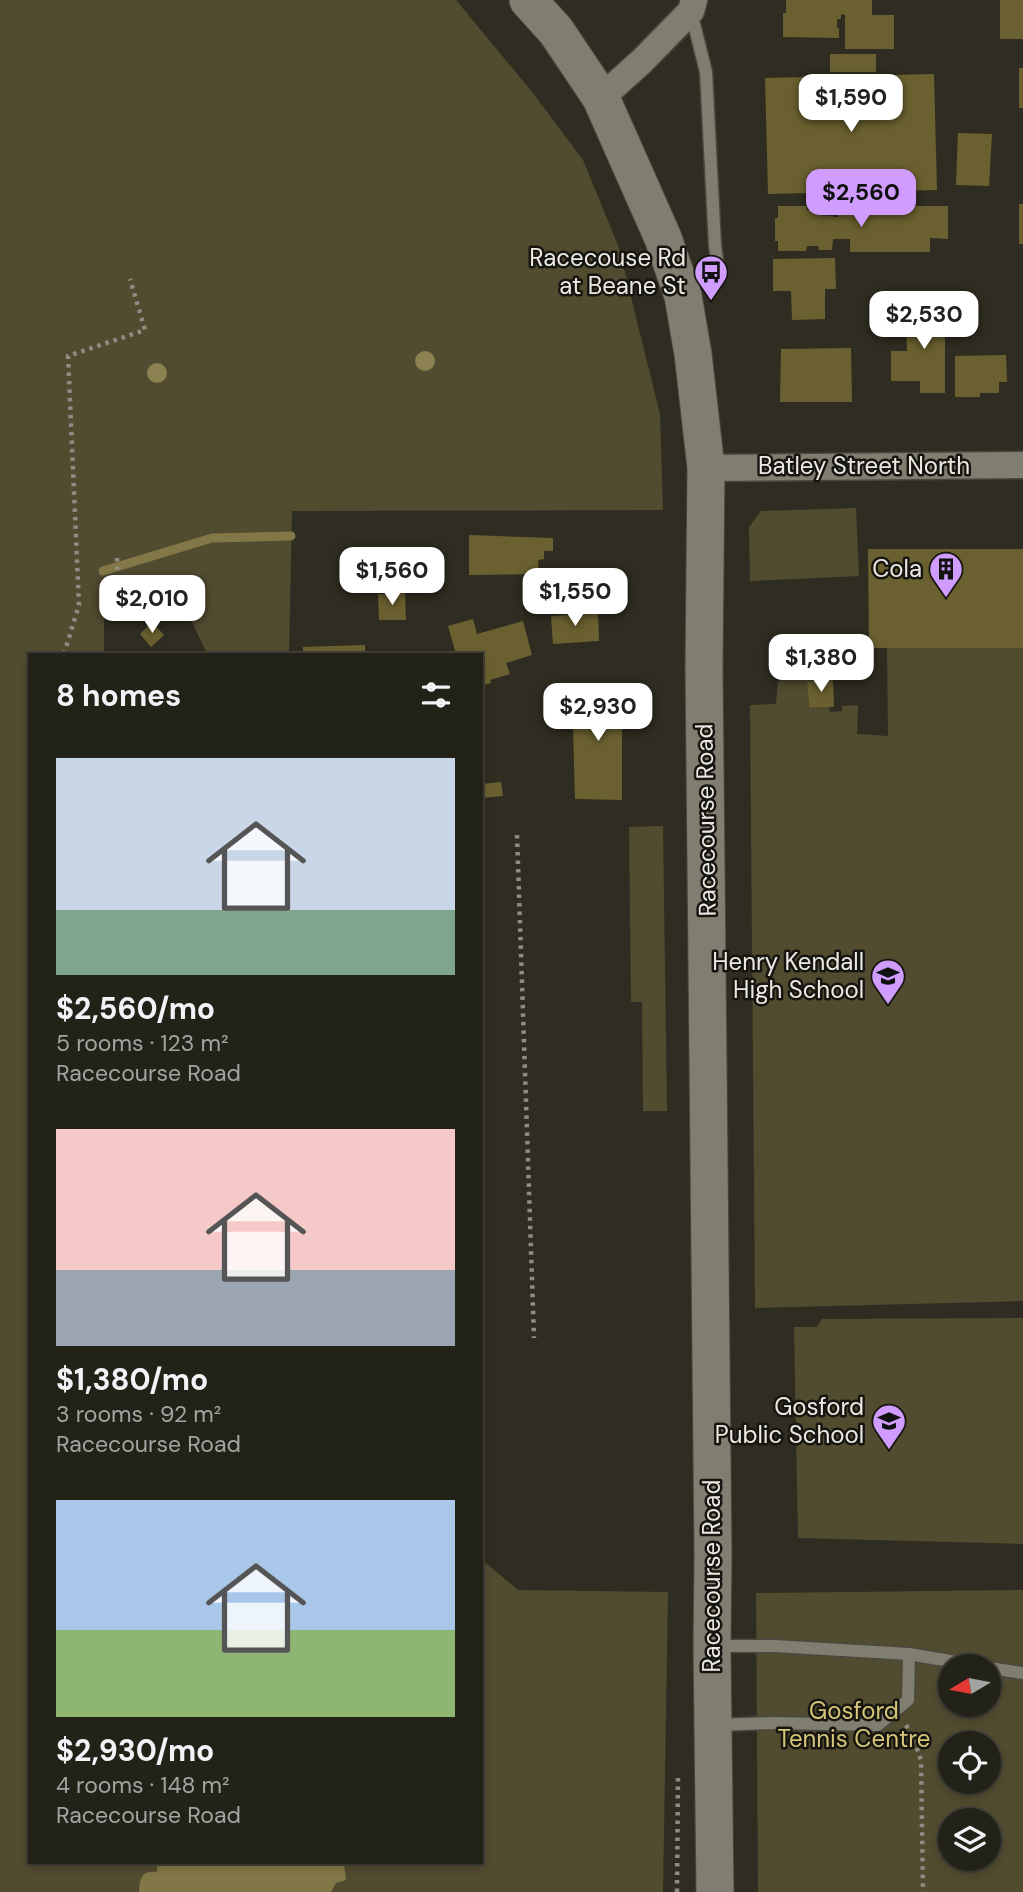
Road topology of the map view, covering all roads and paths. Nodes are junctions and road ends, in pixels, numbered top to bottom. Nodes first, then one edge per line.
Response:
1 (528, 0) edge
2 (692, 6) edge
3 (601, 98) junction
4 (130, 279) dead end
5 (680, 287) junction
6 (1023, 465) edge
7 (706, 468) junction
8 (117, 558) dead end
9 (117, 577) dead end
10 (64, 653) edge
11 (517, 835) dead end
12 (534, 1338) dead end
13 (712, 1646) junction
14 (909, 1654) junction
15 (938, 1659) edge
16 (1001, 1670) edge
17 (1023, 1673) edge
18 (897, 1709) junction
19 (713, 1725) junction
20 (678, 1783) dead end
21 (677, 1892) edge
22 (715, 1892) edge
23 (923, 1892) edge

1 - 3 main road, Racecourse Road
2 - 3 street
2 - 5 lane
3 - 5 main road, Racecourse Road
4 - 10 path
5 - 7 main road, Racecourse Road
6 - 7 street, Batley Street North
7 - 13 main road, Racecourse Road
8 - 9 path
11 - 12 path
13 - 14 lane
13 - 19 main road, Racecourse Road
14 - 15 lane
14 - 18 lane
16 - 17 lane
18 - 19 lane
18 - 23 path
19 - 22 main road, Racecourse Road
20 - 21 path

